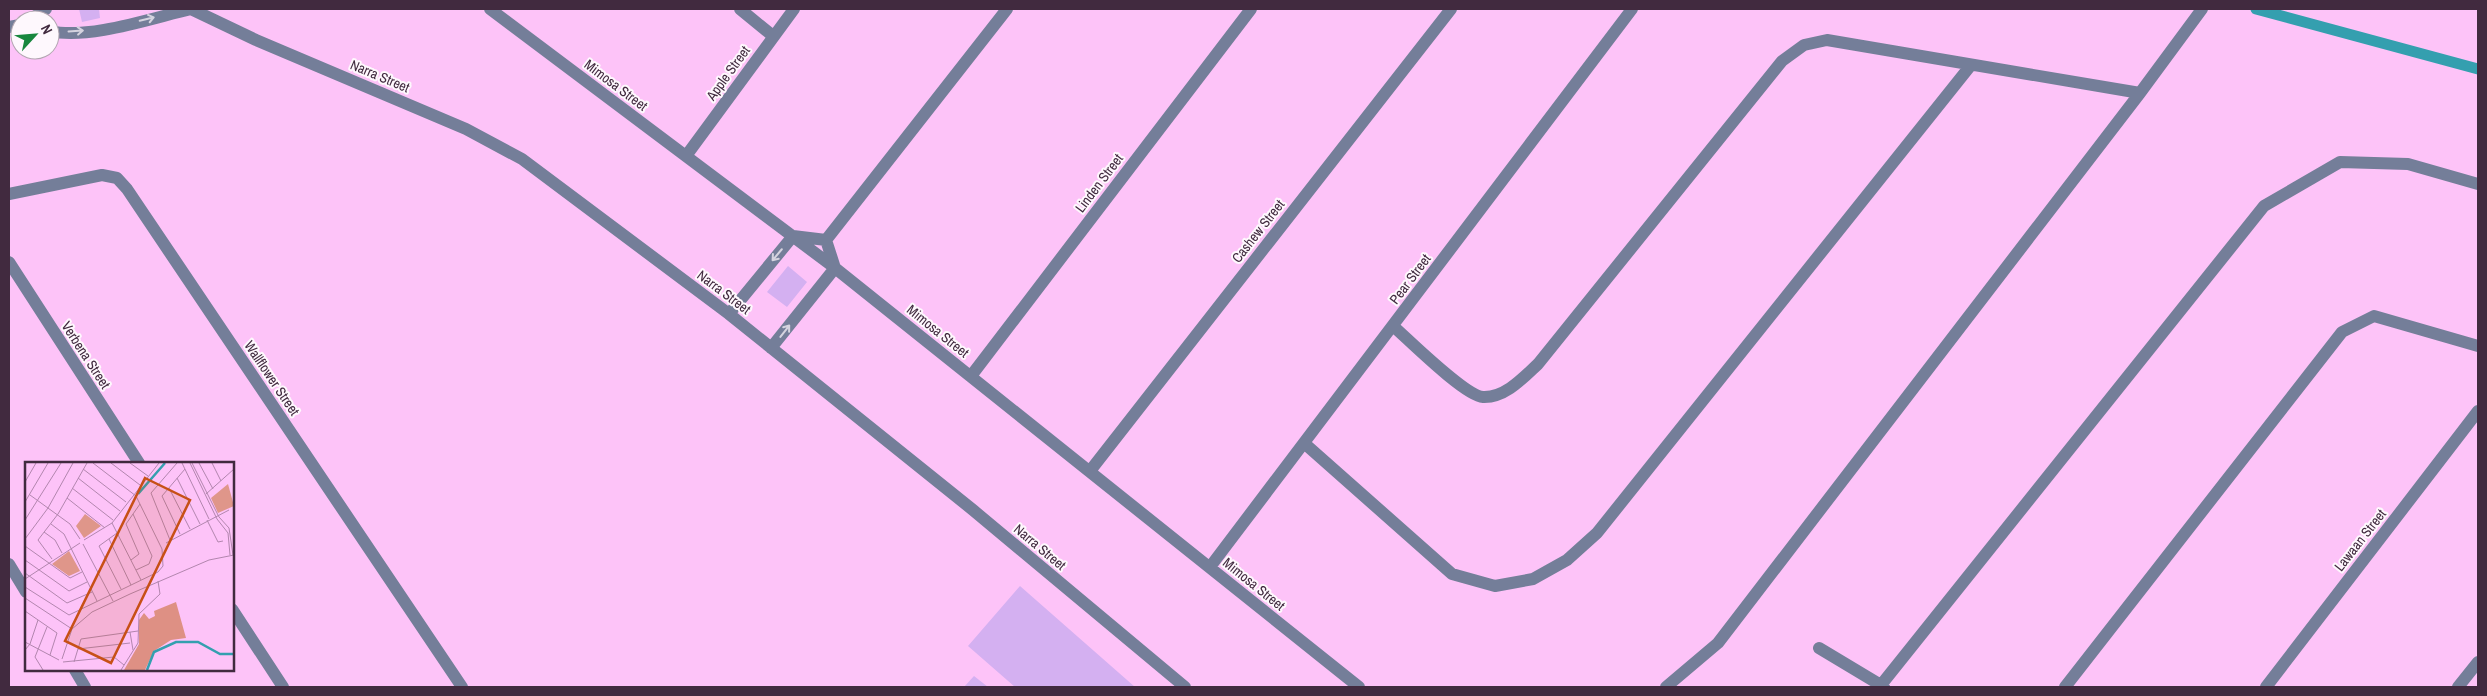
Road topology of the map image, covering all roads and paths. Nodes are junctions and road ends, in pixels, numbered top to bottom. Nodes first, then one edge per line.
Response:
1 (191, 9) edge
2 (490, 9) edge
3 (740, 9) edge
4 (794, 9) edge
5 (1007, 9) edge
6 (1251, 9) edge
7 (1451, 9) edge
8 (1632, 9) edge
9 (2202, 9) edge
10 (60, 33) edge
11 (773, 36) junction
12 (1971, 65) junction
13 (2140, 94) junction
14 (686, 156) junction
15 (2478, 184) edge
16 (9, 194) edge
17 (793, 236) junction
18 (826, 240) junction
19 (9, 262) edge
20 (835, 268) junction
21 (729, 314) junction
22 (1393, 326) junction
23 (2478, 346) edge
24 (771, 348) junction
25 (970, 376) junction
26 (2478, 412) edge
27 (1304, 442) junction
28 (138, 462) edge
29 (1090, 472) junction
30 (9, 564) edge
31 (1210, 566) junction
32 (25, 590) edge
33 (234, 612) edge
34 (1819, 648) dead end
35 (2478, 662) edge
36 (76, 671) edge
37 (1882, 686) edge
38 (86, 687) edge
39 (283, 687) edge
40 (462, 687) edge
41 (1185, 687) edge
42 (1359, 687) edge
43 (1666, 687) edge
44 (2065, 687) edge
45 (2266, 687) edge
46 (2458, 687) edge

10 -> 1 street
1 - 21 street, Narra Street
2 - 14 street, Mimosa Street
3 - 11 street
4 - 11 street, Apple Street
5 - 18 street
6 - 25 street, Linden Street
7 - 29 street, Cashew Street
8 - 22 street, Pear Street
9 - 13 street
11 - 14 street, Apple Street
12 - 13 street
12 - 22 street
12 - 27 street
13 - 43 street
14 - 17 street, Mimosa Street
15 - 37 street
16 - 40 street, Wallflower Street
17 - 18 street
17 - 20 street, Mimosa Street
17 -> 21 street
18 - 20 street
19 - 28 street, Verbena Street
24 -> 20 street
20 - 25 street, Mimosa Street
21 - 24 street, Narra Street
22 - 27 street, Pear Street
23 - 44 street
24 - 41 street, Narra Street
25 - 29 street, Mimosa Street
26 - 45 street, Lawaan Street
27 - 31 street, Pear Street
29 - 31 street, Mimosa Street
30 - 32 street
31 - 42 street, Mimosa Street
33 - 39 street
34 - 37 street
35 - 46 street
36 - 38 street

